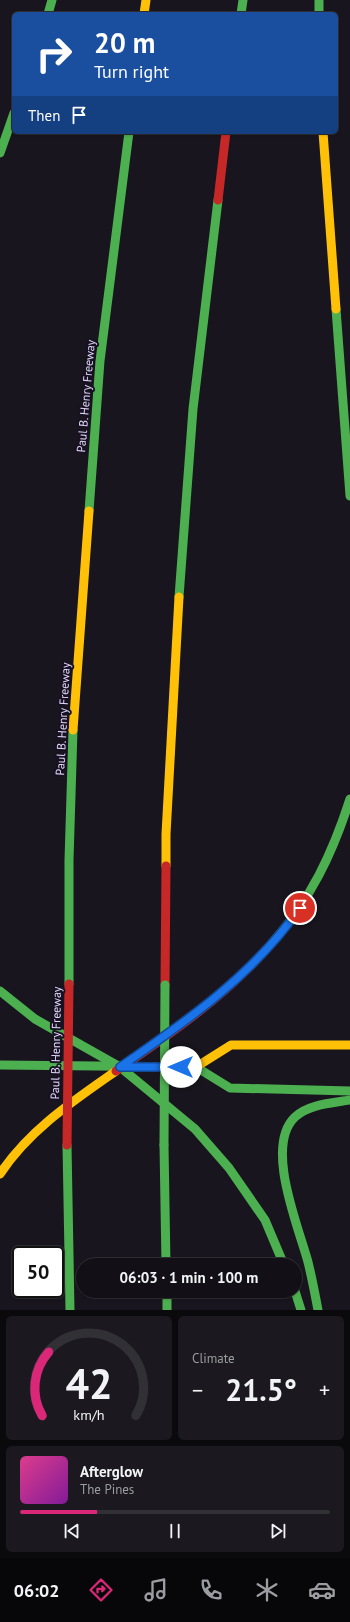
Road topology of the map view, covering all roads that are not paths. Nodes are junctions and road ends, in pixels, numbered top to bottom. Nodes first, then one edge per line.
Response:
1 (52, 0) edge
2 (146, 0) edge
3 (243, 0) edge
4 (319, 0) edge
5 (49, 12) edge
6 (144, 12) edge
7 (242, 12) edge
8 (319, 12) edge
9 (12, 119) edge
10 (128, 134) edge
11 (226, 134) edge
12 (323, 134) edge
13 (0, 153) edge
14 (342, 369) junction
15 (350, 420) edge
16 (350, 496) edge
17 (350, 799) edge
18 (0, 991) edge
19 (350, 1045) edge
20 (0, 1065) edge
21 (120, 1067) junction
22 (196, 1067) junction
23 (350, 1091) edge
24 (350, 1100) edge
25 (0, 1174) edge
26 (166, 1258) edge
27 (281, 1258) edge
28 (167, 1298) edge
29 (297, 1298) edge
30 (70, 1310) edge
31 (167, 1310) edge
32 (301, 1310) edge
33 (318, 1310) edge

1 - 5 main road
2 - 6 main road
3 - 7 main road
4 - 8 main road
9 - 13 main road
10 - 30 main road, Paul B. Henry Freeway, bridge
11 - 26 main road, bridge
12 - 14 main road
14 - 15 main road
14 - 16 main road
17 - 21 main road
18 - 21 main road
19 - 22 main road
20 - 21 main road
21 - 22 main road
21 - 25 main road
21 - 27 main road
22 - 23 main road
24 - 33 main road
28 - 31 main road
29 - 32 main road

